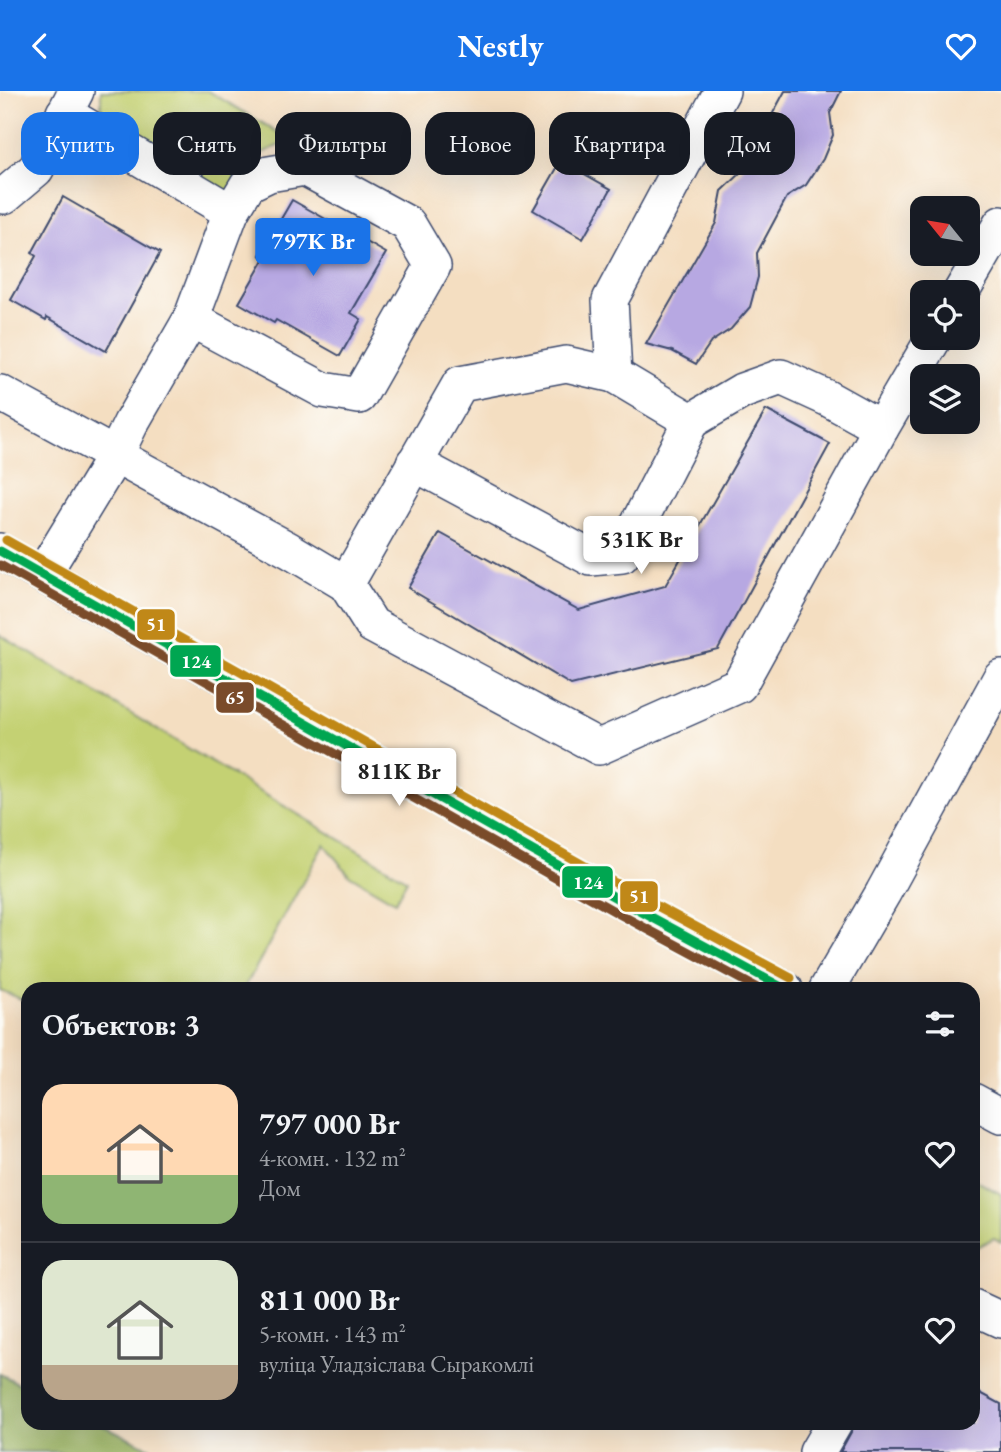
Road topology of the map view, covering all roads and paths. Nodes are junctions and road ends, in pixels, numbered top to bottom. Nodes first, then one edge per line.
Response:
1 (722, 91) edge
2 (70, 102) edge
3 (1, 198) edge
4 (230, 212) junction
5 (1001, 224) edge
6 (968, 280) edge
7 (191, 319) junction
8 (927, 350) edge
9 (614, 375) junction
10 (0, 393) edge
11 (691, 421) junction
12 (881, 428) junction
13 (115, 456) junction
14 (414, 463) junction
15 (0, 551) edge
16 (43, 574) junction
17 (346, 584) junction
18 (1001, 677) edge
19 (772, 982) edge
20 (831, 982) edge
21 (980, 1105) edge
22 (1001, 1116) edge
23 (980, 1310) edge
24 (1001, 1319) edge
25 (830, 1430) edge
26 (817, 1452) edge

1 - 9 street
2 - 3 street
2 - 4 street
4 - 7 street
4 - 7 street
5 - 6 street
7 - 13 street
8 - 12 street
9 - 11 street
9 - 14 street
10 - 13 street
11 - 12 street
11 - 14 street
12 - 17 street
13 - 16 street
13 - 17 street
14 - 17 street
15 - 16 street
16 - 19 street
18 - 20 street
21 - 22 street
23 - 24 street
25 - 26 street

